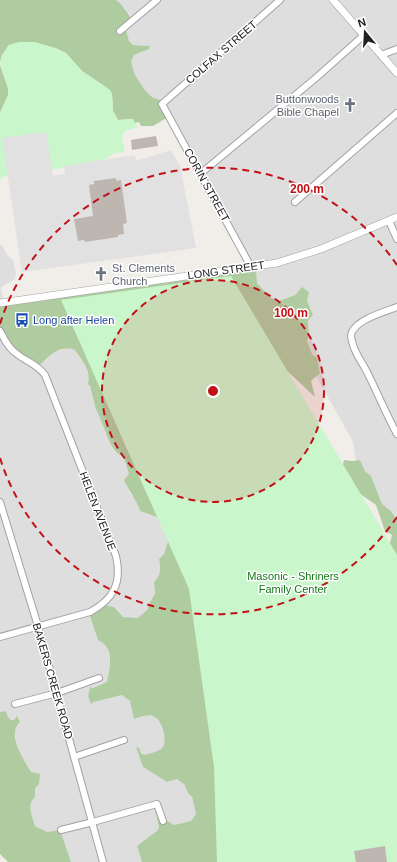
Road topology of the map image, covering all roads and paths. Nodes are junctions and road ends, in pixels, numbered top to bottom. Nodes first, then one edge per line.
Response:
1 (157, 0) edge
2 (280, 0) edge
3 (333, 0) edge
4 (120, 32) dead end
5 (364, 35) junction
6 (397, 49) edge
7 (381, 54) junction
8 (397, 73) edge
9 (162, 104) joint
10 (397, 112) edge
11 (200, 174) junction
12 (295, 202) dead end
13 (397, 218) edge
14 (389, 221) junction
15 (397, 239) edge
16 (251, 266) junction
17 (0, 303) edge
18 (397, 307) edge
19 (0, 331) edge
20 (397, 434) edge
21 (0, 502) edge
22 (38, 626) junction
23 (0, 637) edge
24 (99, 678) dead end
25 (57, 692) junction
26 (15, 704) dead end
27 (124, 740) dead end
28 (74, 756) junction
29 (163, 821) dead end
30 (93, 822) junction
31 (61, 830) dead end
32 (103, 862) edge

1 - 4 street
2 - 9 street, COLFAX STREET
3 - 5 street
5 - 7 street
5 - 11 street
6 - 7 street
7 - 8 street
9 - 11 street, CORIN STREET
10 - 12 street
11 - 16 street, CORIN STREET
13 - 14 street, LONG STREET
14 - 15 street
14 - 16 street, LONG STREET
16 - 17 street, LONG STREET
18 - 20 street
19 - 22 street, HELEN AVENUE
21 - 22 street, BAKERS CREEK ROAD
22 - 23 street, HELEN AVENUE
22 - 25 street, BAKERS CREEK ROAD
24 - 25 street
25 - 26 street
25 - 28 street, BAKERS CREEK ROAD
27 - 28 street
28 - 30 street, BAKERS CREEK ROAD
29 - 30 street
30 - 31 street
30 - 32 street, BAKERS CREEK ROAD

